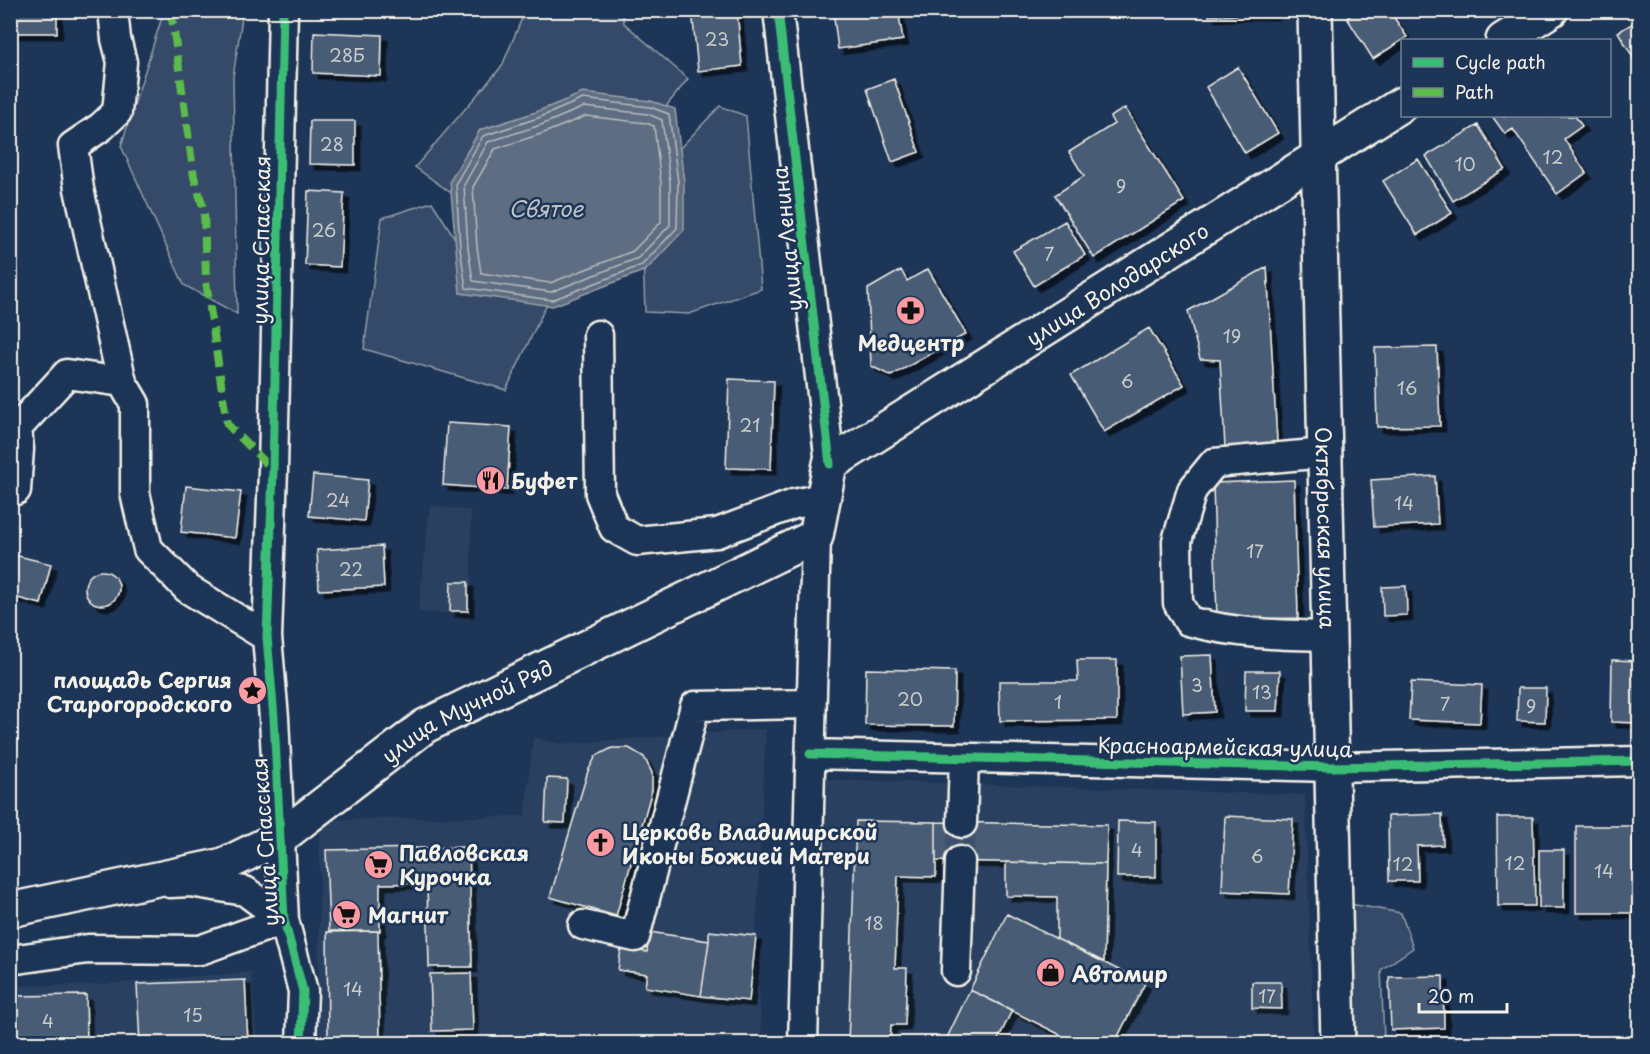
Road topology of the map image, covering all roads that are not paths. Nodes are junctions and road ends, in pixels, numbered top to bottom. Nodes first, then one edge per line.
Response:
1 (113, 10) edge
2 (283, 10) edge
3 (778, 10) edge
4 (1315, 10) edge
5 (1551, 10) edge
6 (1505, 39) edge
7 (1401, 105) edge
8 (1317, 157) junction
9 (598, 335) dead end
10 (122, 382) junction
11 (14, 429) edge
12 (1325, 453) junction
13 (830, 464) junction
14 (10, 489) edge
15 (822, 498) junction
16 (816, 536) junction
17 (1329, 636) junction
18 (267, 637) junction
19 (811, 704) junction
20 (810, 754) junction
21 (964, 758) junction
22 (1640, 761) edge
23 (1332, 767) junction
24 (962, 823) tunnel mouth
25 (281, 837) junction
26 (960, 861) tunnel mouth
27 (126, 886) junction
28 (10, 910) edge
29 (284, 920) junction
30 (583, 925) dead end
31 (10, 960) edge
32 (956, 971) dead end
33 (301, 1044) edge
34 (803, 1044) edge
35 (1338, 1044) edge

1 - 10 street
2 - 18 street, улица Спасская
3 - 13 street, улица Ленина
4 - 8 main road, Октябрьская улица
5 - 6 main road
7 - 8 main road, улица Володарского
8 - 12 main road, Октябрьская улица
8 - 13 main road, улица Володарского
9 - 15 street
10 - 11 street
10 - 18 street
11 - 14 street
12 - 17 main road, Октябрьская улица
12 - 17 street
13 - 15 main road, улица Ленина
15 - 16 main road, улица Ленина
16 - 19 street, улица Ленина
16 - 25 main road, улица Мучной Ряд
17 - 23 main road, Октябрьская улица
18 - 25 street, улица Спасская
19 - 20 street, улица Ленина
19 - 30 street
20 - 21 street, Красноармейская улица
20 - 34 street, улица Ленина
21 - 23 street, Красноармейская улица
21 - 24 street
22 - 23 street, Красноармейская улица
23 - 35 main road, Октябрьская улица
25 - 27 main road, улица Мучной Ряд
25 - 29 street, улица Спасская
26 - 32 street
27 - 28 main road, улица Мучной Ряд
27 - 29 street, улица Мучной Ряд
29 - 31 street
29 - 33 street, улица Спасская

